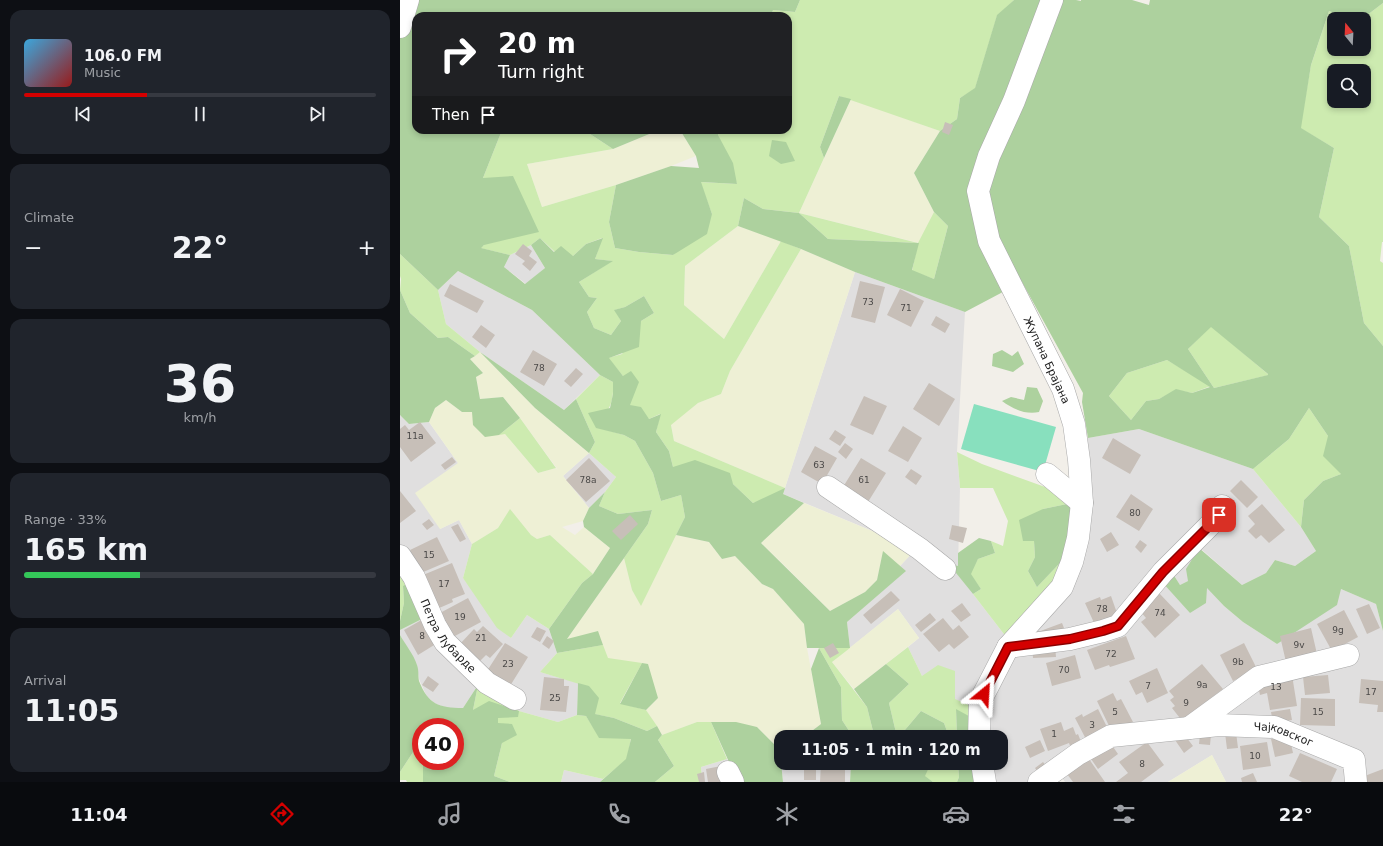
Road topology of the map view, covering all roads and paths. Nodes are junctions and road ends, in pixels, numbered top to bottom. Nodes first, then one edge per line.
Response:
1 (408, 0) edge
2 (1052, 0) edge
3 (400, 27) edge
4 (1047, 474) dead end
5 (828, 487) dead end
6 (1082, 503) junction
7 (1222, 506) dead end
8 (400, 556) edge
9 (945, 569) dead end
10 (1008, 647) junction
11 (1348, 655) dead end
12 (515, 699) dead end
13 (1188, 728) junction
14 (979, 730) edge
15 (983, 770) edge
16 (985, 782) edge
17 (1039, 782) edge
18 (1356, 782) edge

1 - 3 street
2 - 6 street, Жупана Брајана
4 - 6 street
5 - 9 street
6 - 10 street, Жупана Брајана
7 - 10 street
8 - 12 street, Петра Лубарде
10 - 14 street, Жупана Брајана
11 - 13 street, Чајковског
13 - 17 street, Чајковског
13 - 18 street, Чајковског
15 - 16 street

